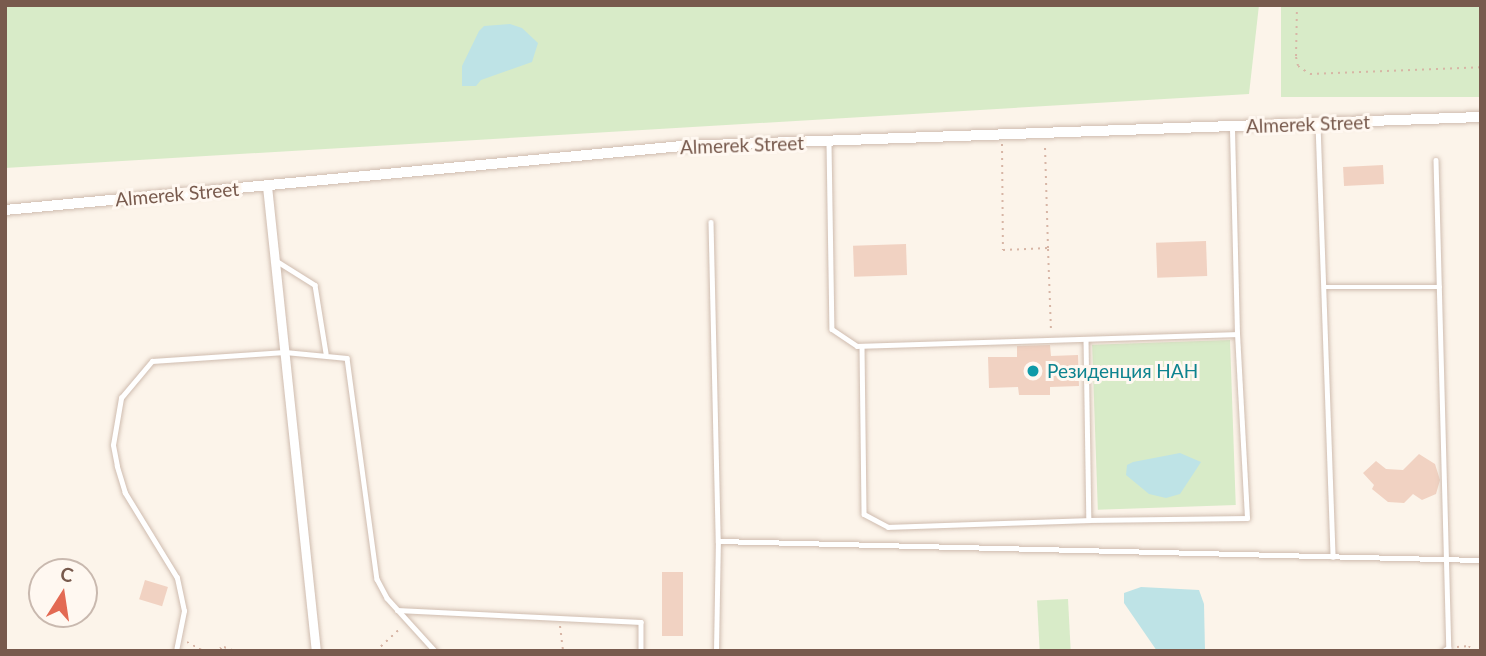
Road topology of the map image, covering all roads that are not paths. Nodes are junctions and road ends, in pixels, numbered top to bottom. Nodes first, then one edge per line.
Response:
1 (1481, 117) edge
2 (1318, 123) junction
3 (1232, 127) junction
4 (829, 143) junction
5 (1436, 160) dead end
6 (267, 186) junction
7 (5, 209) edge
8 (711, 222) dead end
9 (275, 260) junction
10 (1324, 287) junction
11 (1440, 287) junction
12 (1237, 334) junction
13 (1086, 339) junction
14 (862, 346) junction
15 (285, 352) junction
16 (326, 354) junction
17 (1089, 520) junction
18 (718, 541) junction
19 (1333, 557) junction
20 (1447, 559) junction
21 (1481, 560) edge
22 (397, 610) junction
23 (1447, 649) edge
24 (176, 651) edge
25 (316, 651) edge
26 (435, 651) edge
27 (641, 651) edge
28 (716, 651) edge

1 - 2 street, Almerek Street
2 - 3 street, Almerek Street
2 - 10 lane
3 - 4 street, Almerek Street
3 - 12 lane
4 - 6 street, Almerek Street
4 - 14 lane
5 - 11 lane
6 - 7 street, Almerek Street
6 - 9 street
8 - 18 lane
9 - 15 street
9 - 16 lane
10 - 11 lane
10 - 19 lane
11 - 20 lane
12 - 13 lane
12 - 17 lane
13 - 14 lane
13 - 17 lane
14 - 17 lane
15 - 16 lane
15 - 24 lane
15 - 25 street
16 - 22 lane
18 - 19 lane
18 - 28 lane
19 - 20 lane
20 - 21 lane
20 - 23 lane
22 - 26 lane
22 - 27 lane

